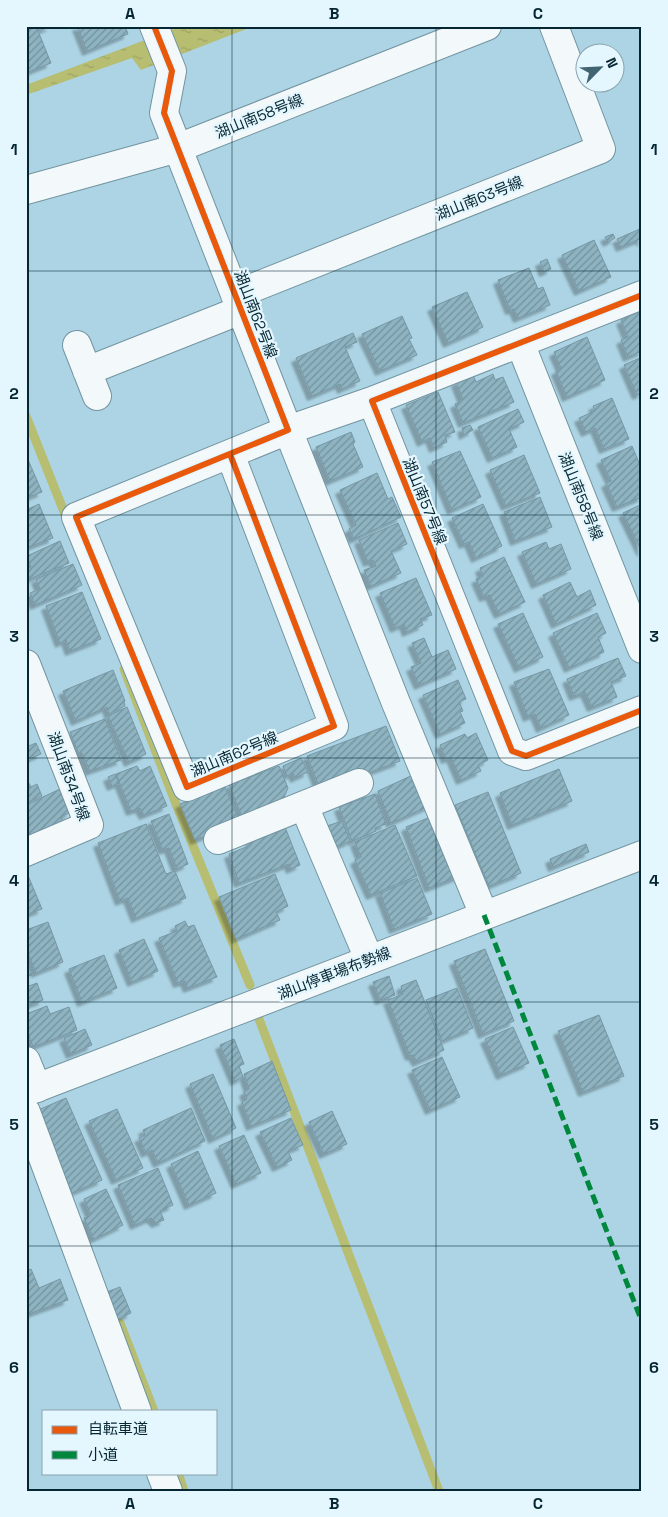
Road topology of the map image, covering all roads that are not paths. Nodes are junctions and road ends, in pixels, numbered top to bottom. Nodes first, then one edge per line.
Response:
1 (154, 26) edge
2 (487, 26) edge
3 (554, 26) edge
4 (178, 148) junction
5 (26, 190) edge
6 (642, 295) edge
7 (238, 303) junction
8 (520, 342) junction
9 (77, 345) dead end
10 (372, 401) junction
11 (288, 430) junction
12 (230, 454) junction
13 (642, 649) edge
14 (26, 664) edge
15 (642, 710) edge
16 (359, 783) dead end
17 (304, 806) junction
18 (218, 840) dead end
19 (26, 852) edge
20 (642, 855) edge
21 (484, 915) junction
22 (369, 959) junction
23 (26, 1061) edge
24 (32, 1090) edge
25 (26, 1112) edge
26 (137, 1410) edge
27 (161, 1474) edge
28 (168, 1491) edge

1 - 4 street, 湖山南62号線
2 - 4 street, 湖山南58号線
3 - 7 street, 湖山南63号線
4 - 5 street, 湖山南58号線
4 - 7 street, 湖山南62号線
6 - 8 street
7 - 9 street
7 - 11 street, 湖山南62号線
8 - 10 street
8 - 13 street, 湖山南58号線
10 - 11 street
10 - 15 street, 湖山南57号線
11 - 12 street, 湖山南62号線
11 - 21 street
12 - 12 street, 湖山南62号線
14 - 19 street, 湖山南34号線
16 - 17 street
17 - 18 street
17 - 22 street
20 - 21 street, 湖山停車場布勢線
21 - 22 street, 湖山停車場布勢線
22 - 24 street, 湖山停車場布勢線
23 - 24 street
25 - 26 street
27 - 28 street

